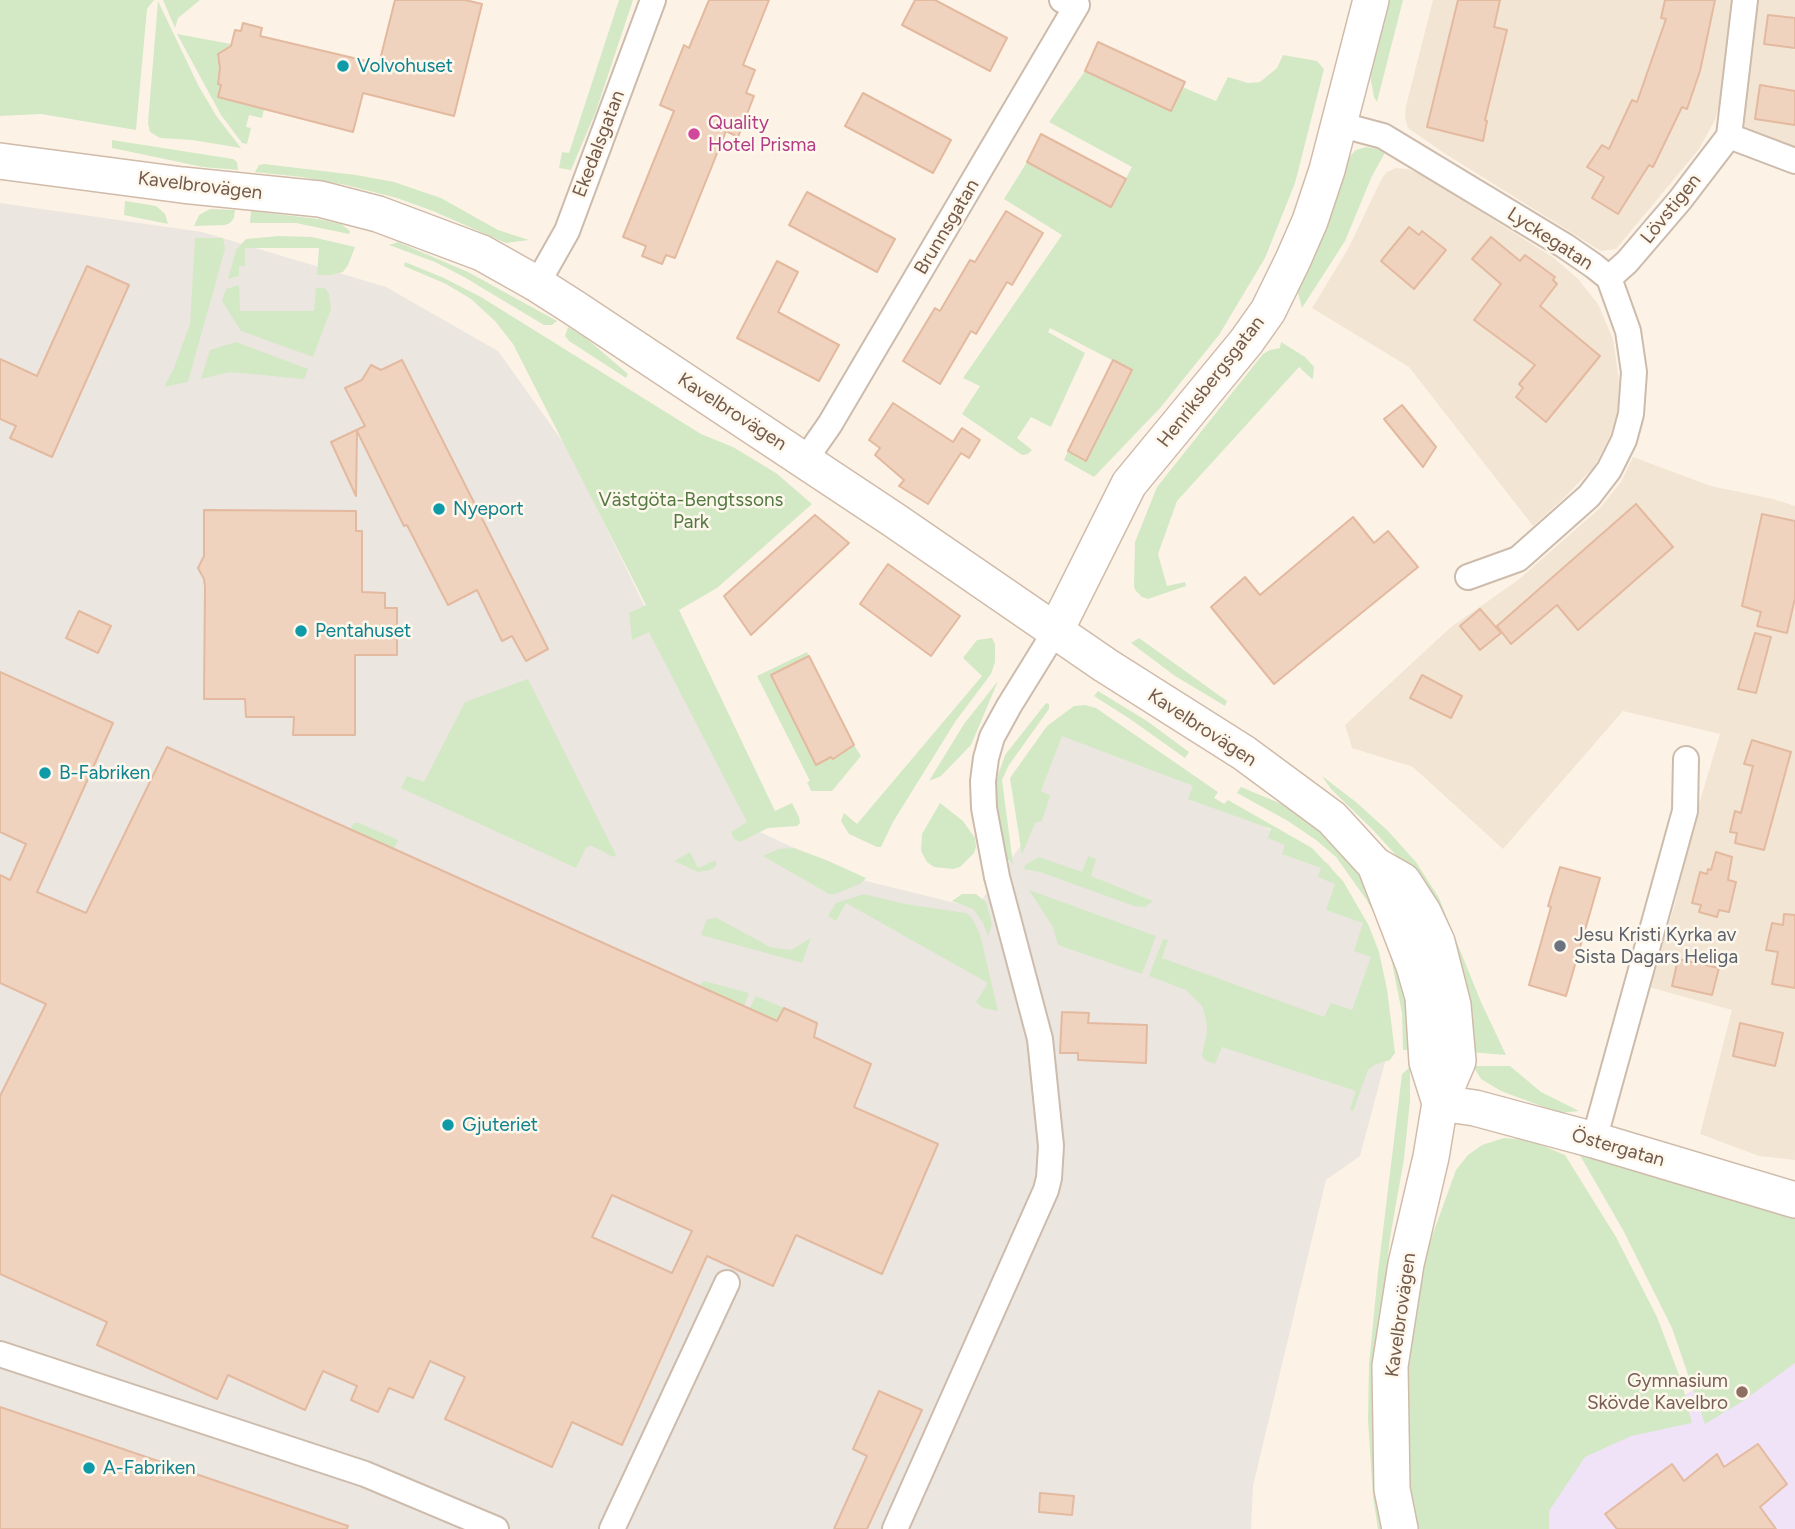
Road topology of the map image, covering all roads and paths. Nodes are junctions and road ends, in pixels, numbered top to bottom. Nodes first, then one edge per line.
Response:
1 (653, 0) edge
2 (1062, 0) edge
3 (1371, 0) edge
4 (1745, 0) edge
5 (1338, 124) junction
6 (1729, 136) junction
7 (0, 161) edge
8 (1795, 161) edge
9 (1609, 278) junction
10 (537, 284) junction
11 (804, 460) junction
12 (1468, 577) dead end
13 (1056, 630) junction
14 (1686, 759) dead end
15 (1440, 1103) junction
16 (1594, 1140) junction
17 (1795, 1200) edge
18 (727, 1283) dead end
19 (0, 1354) edge
20 (496, 1529) edge
21 (612, 1529) edge
22 (895, 1529) edge
23 (1400, 1529) edge

1 - 10 street, Ekedalsgatan
2 - 11 street, Brunnsgatan
3 - 5 main road, Henriksbergsgatan
4 - 6 street
5 - 9 street, Lyckegatan
5 - 13 main road, Henriksbergsgatan
6 - 8 street
6 - 9 street, Lövstigen
7 - 10 main road, Kavelbrovägen
9 - 12 street, Lyckegatan
10 - 11 main road, Kavelbrovägen
11 - 13 main road, Kavelbrovägen
13 - 15 main road, Kavelbrovägen
13 - 22 street
14 - 16 street
15 - 16 main road, Östergatan
15 - 23 main road, Kavelbrovägen
16 - 17 main road, Östergatan
18 - 21 street
19 - 20 street

